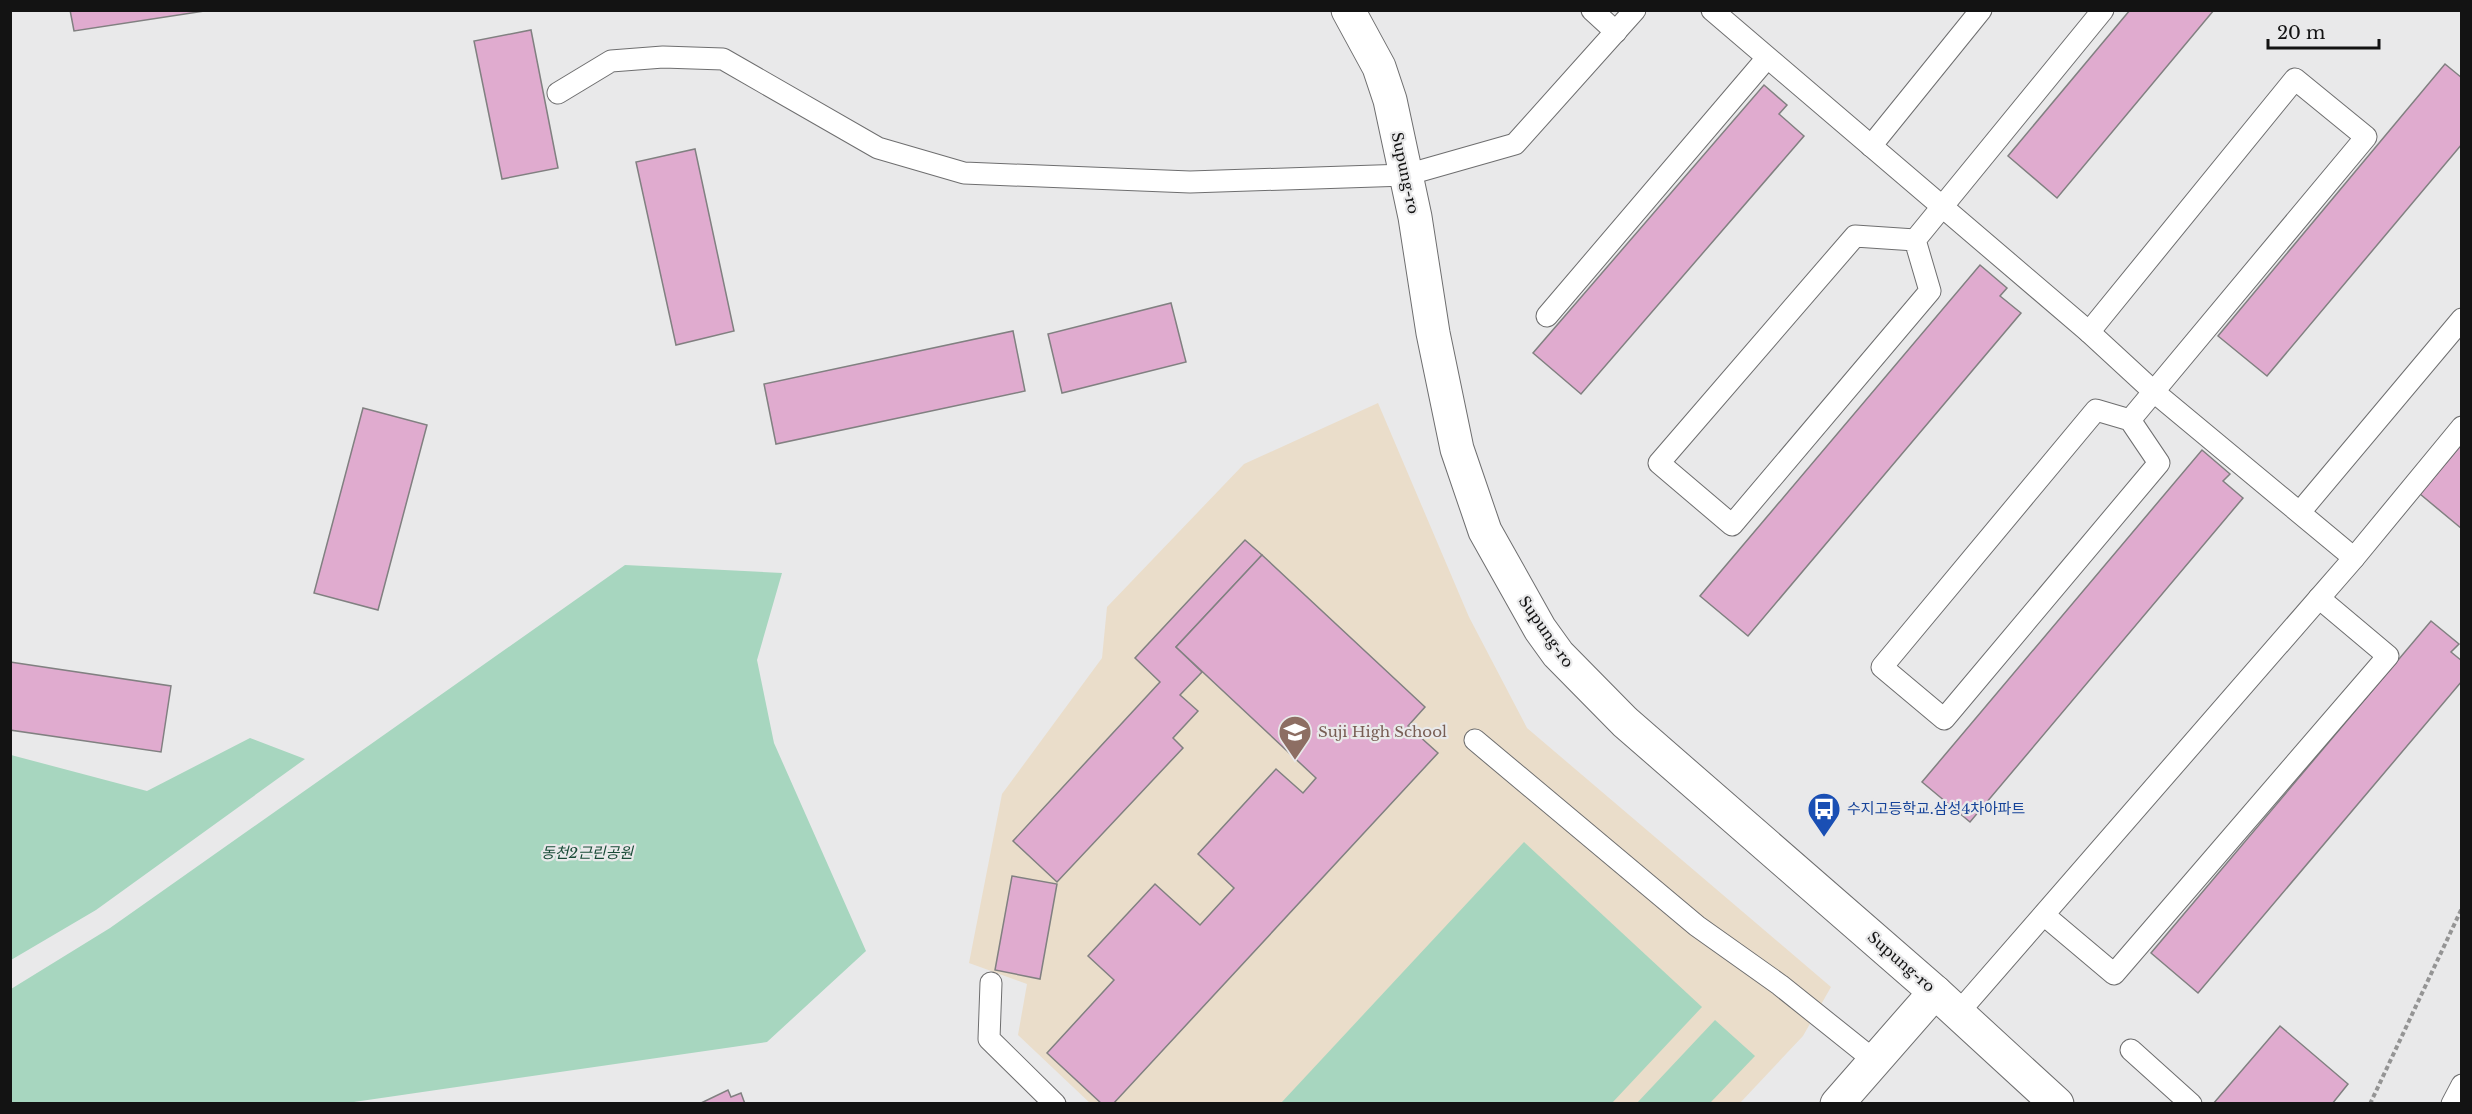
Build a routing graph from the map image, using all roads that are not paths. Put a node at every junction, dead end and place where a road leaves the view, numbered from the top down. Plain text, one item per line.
1 (1348, 10) edge
2 (1592, 10) edge
3 (1635, 10) edge
4 (1982, 10) edge
5 (2103, 10) edge
6 (1717, 12) edge
7 (1616, 32) junction
8 (1767, 58) junction
9 (558, 93) dead end
10 (1871, 146) junction
11 (1406, 175) junction
12 (1942, 207) junction
13 (1915, 240) junction
14 (1547, 316) dead end
15 (2462, 319) edge
16 (2089, 332) junction
17 (2153, 391) junction
18 (2130, 420) junction
19 (2462, 427) edge
20 (2300, 512) junction
21 (2354, 558) junction
22 (2319, 598) junction
23 (1475, 740) dead end
24 (2044, 915) junction
25 (992, 983) dead end
26 (1947, 1003) junction
27 (2131, 1050) dead end
28 (1875, 1061) junction
29 (1055, 1104) edge
30 (1837, 1104) edge
31 (2057, 1104) edge
32 (2191, 1104) edge

1 - 11 street, Supung-ro
2 - 7 lane
3 - 7 lane
4 - 10 lane
5 - 12 lane
6 - 8 lane
7 - 11 lane
8 - 10 lane
8 - 14 lane
9 - 11 lane
10 - 12 lane
11 - 26 street, Supung-ro
12 - 13 lane
12 - 16 lane
13 - 13 lane
15 - 20 lane
16 - 17 lane
16 - 17 lane
17 - 18 lane
17 - 20 lane
18 - 18 lane
19 - 21 lane
20 - 21 lane
21 - 22 lane
22 - 24 lane
22 - 24 lane
23 - 28 lane
24 - 26 lane
25 - 29 lane
26 - 28 street
26 - 31 street, Supung-ro
27 - 32 lane
28 - 30 street

